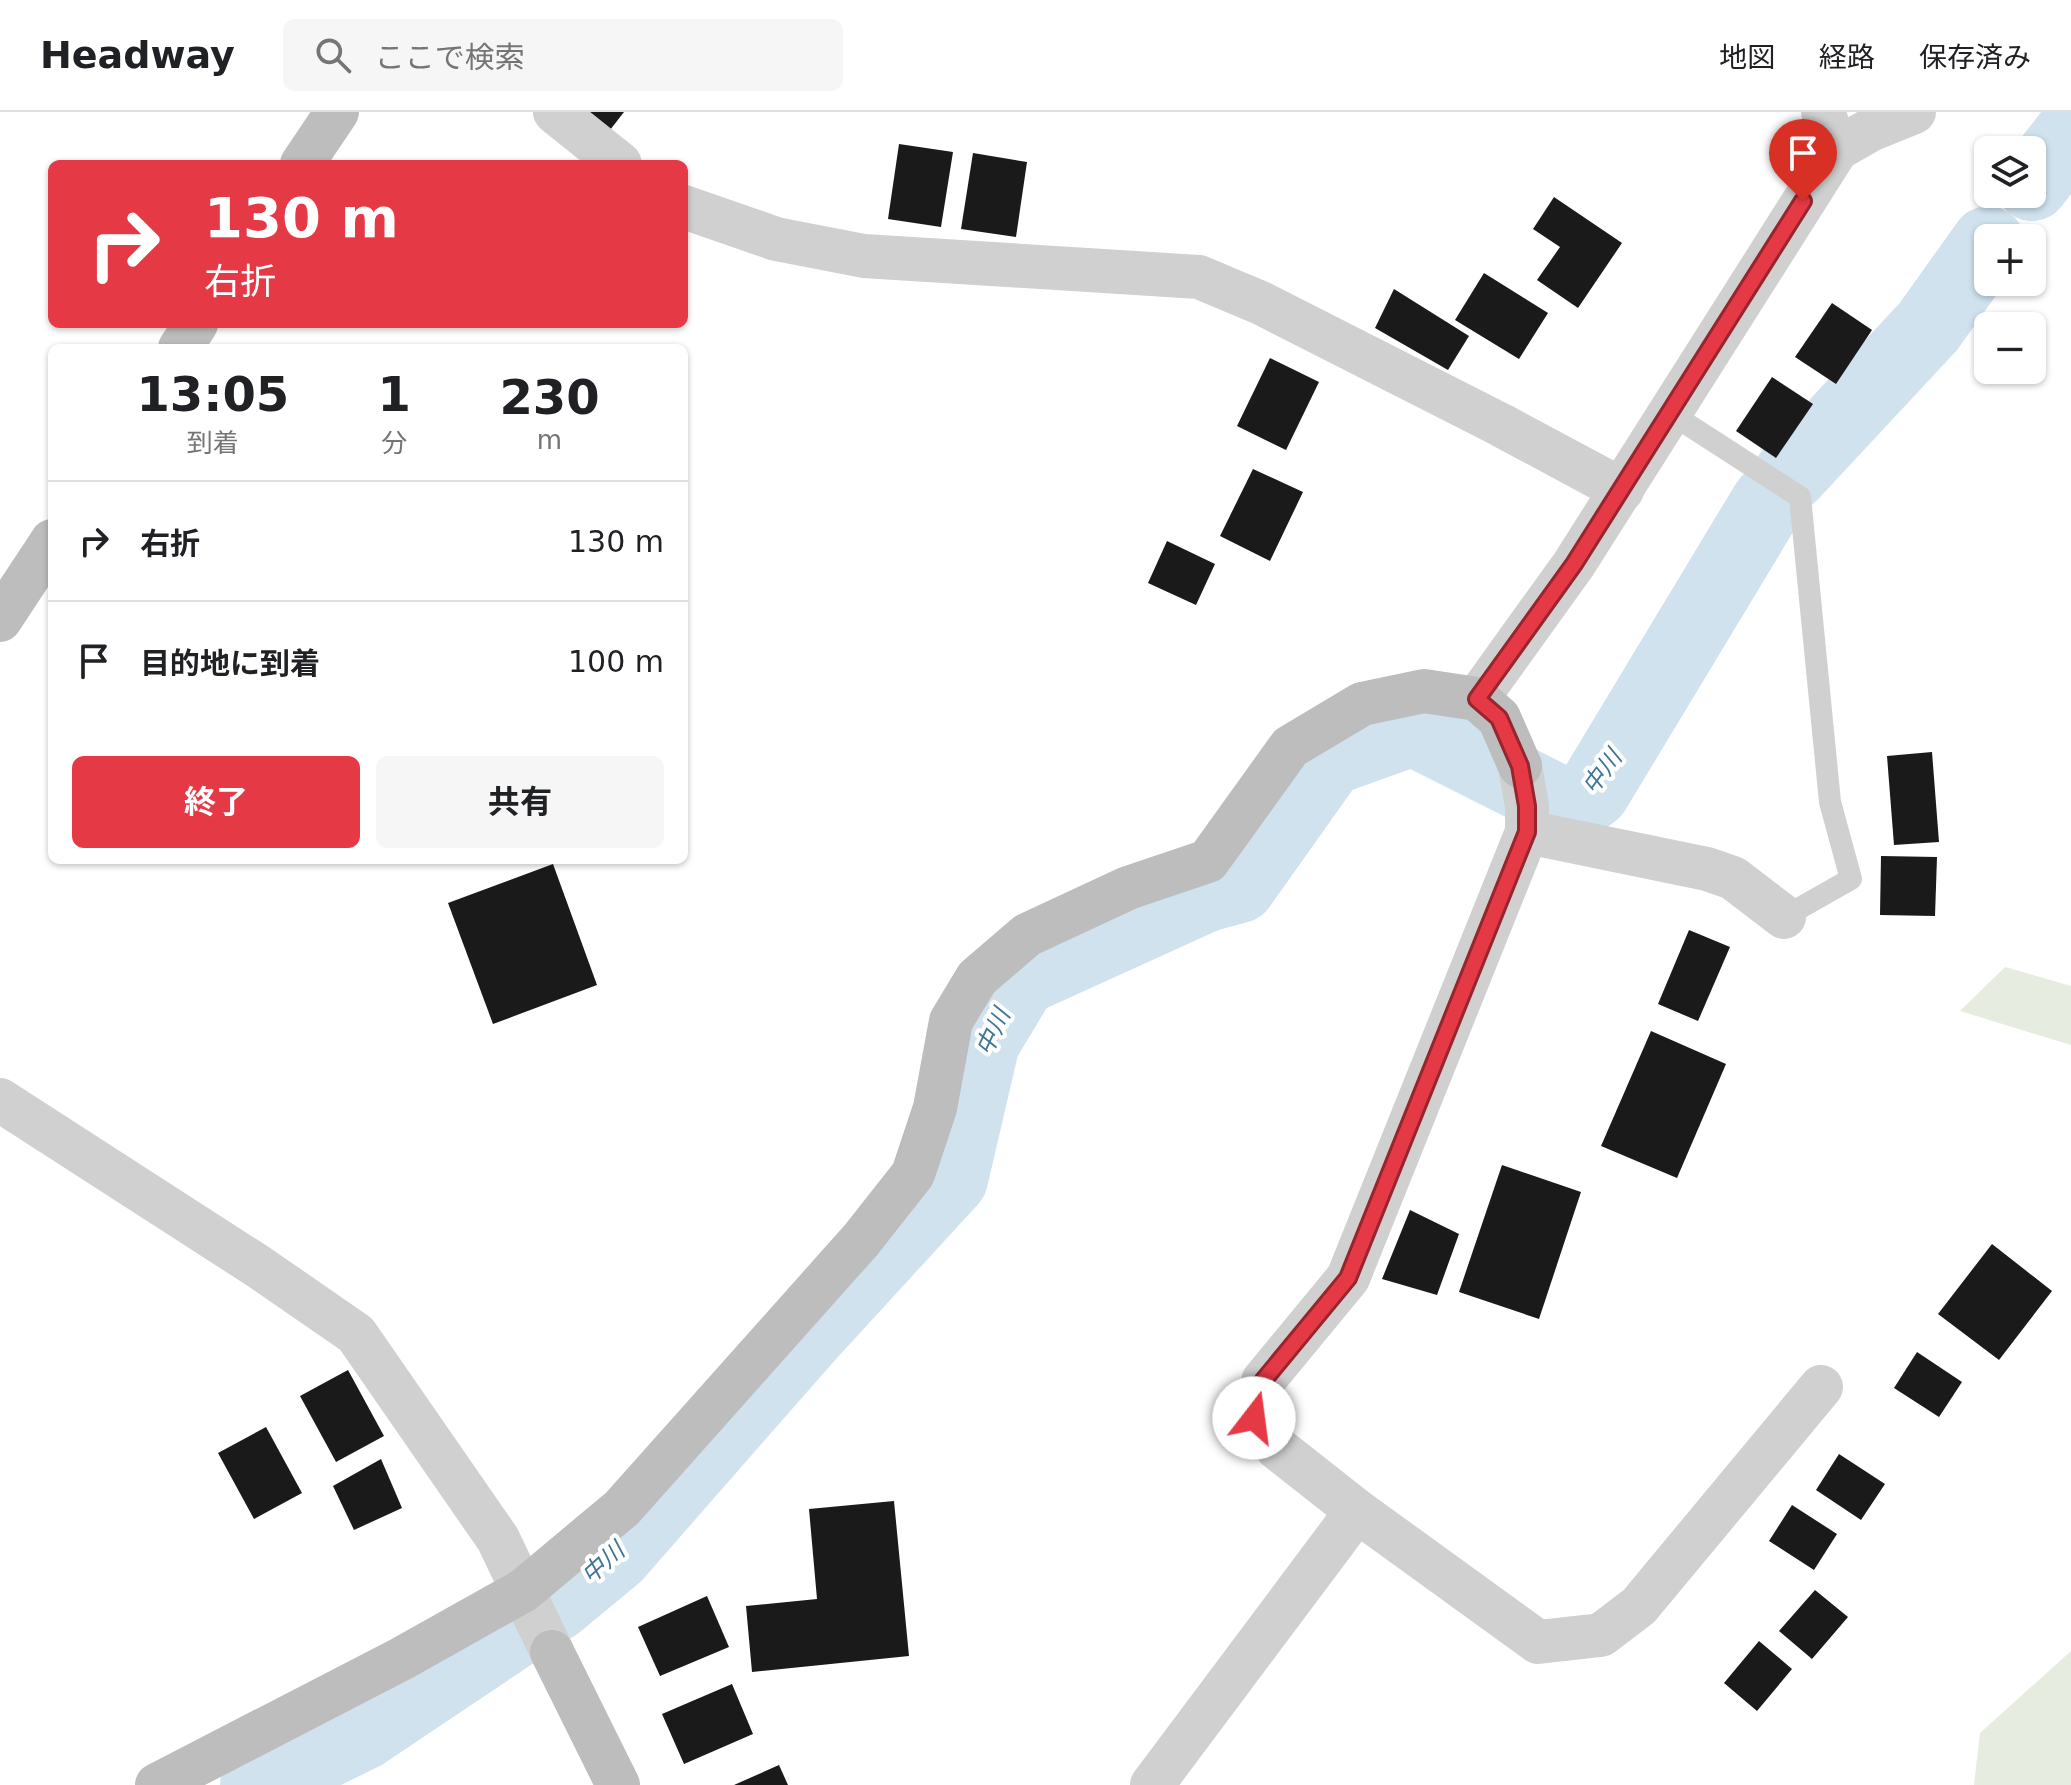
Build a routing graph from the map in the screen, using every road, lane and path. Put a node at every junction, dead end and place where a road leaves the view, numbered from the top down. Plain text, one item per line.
1 (337, 112) edge
2 (555, 112) edge
3 (1914, 112) edge
4 (1830, 130) edge
5 (305, 160) edge
6 (615, 160) edge
7 (688, 208) edge
8 (1670, 413) junction
9 (1622, 490) junction
10 (48, 547) edge
11 (0, 620) edge
12 (1477, 699) junction
13 (1525, 802) junction
14 (1784, 917) joint
15 (0, 1100) edge
16 (1821, 1387) dead end
17 (1357, 1511) junction
18 (526, 1597) junction
19 (157, 1785) edge
20 (618, 1785) edge
21 (1152, 1785) edge

1 - 5 street
2 - 6 street
3 - 4 street
4 - 8 street
7 - 9 street
8 - 9 street
8 - 14 lane
9 - 12 street
10 - 11 street
12 - 13 street
12 - 18 street
13 - 14 street
13 - 17 street
15 - 18 street
16 - 17 street
17 - 21 street
18 - 19 street
18 - 20 street

